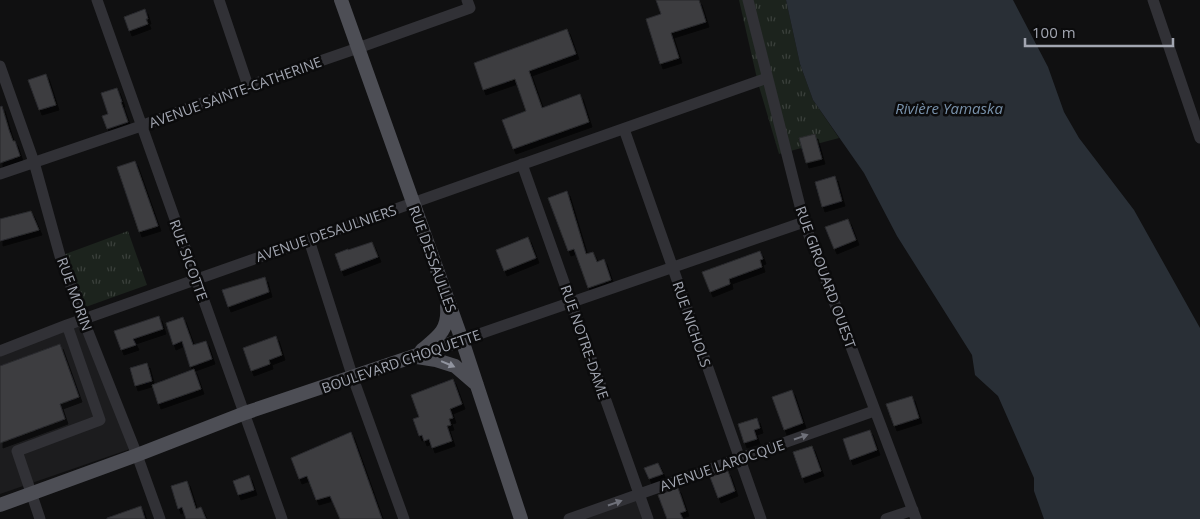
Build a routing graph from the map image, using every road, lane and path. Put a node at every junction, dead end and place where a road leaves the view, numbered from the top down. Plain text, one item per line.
1 (97, 0) edge
2 (219, 0) edge
3 (341, 0) edge
4 (748, 0) edge
5 (1153, 0) edge
6 (468, 4) edge
7 (358, 48) junction
8 (0, 66) edge
9 (767, 78) junction
10 (248, 86) junction
11 (1195, 109) edge
12 (141, 126) junction
13 (624, 129) junction
14 (1200, 138) edge
15 (34, 162) junction
16 (522, 164) junction
17 (0, 174) edge
18 (413, 203) junction
19 (804, 222) junction
20 (309, 240) junction
21 (673, 268) junction
22 (196, 279) junction
23 (446, 297) junction
24 (571, 302) junction
25 (83, 319) junction
26 (67, 325) junction
27 (462, 340) junction
28 (0, 351) edge
29 (414, 357) junction
30 (352, 378) junction
31 (477, 386) junction
32 (874, 411) junction
33 (245, 413) junction
34 (100, 420) junction
35 (122, 420) junction
36 (137, 455) junction
37 (740, 459) junction
38 (32, 494) junction
39 (639, 494) junction
40 (0, 505) edge
41 (915, 514) edge
42 (40, 519) edge
43 (160, 519) edge
44 (282, 519) edge
45 (404, 519) edge
46 (522, 519) edge
47 (569, 519) edge
48 (648, 519) edge
49 (761, 519) edge
50 (886, 519) edge

1 - 12 street, RUE SICOTTE
2 - 10 street
3 - 7 main road, RUE DESSAULLES
4 - 9 street, RUE GIROUARD OUEST
5 - 11 street
6 - 7 street, AVENUE SAINTE-CATHERINE
7 - 10 street, AVENUE SAINTE-CATHERINE
7 - 18 main road, RUE DESSAULLES
8 - 15 street, RUE MORIN
9 - 13 street, AVENUE DESAULNIERS
9 - 19 street, RUE GIROUARD OUEST
10 - 12 street, AVENUE SAINTE-CATHERINE
11 - 14 street
12 - 15 street, AVENUE SAINTE-CATHERINE
12 - 22 street, RUE SICOTTE
13 - 16 street, AVENUE DESAULNIERS
13 - 21 street, RUE NICHOLS
15 - 17 street, AVENUE SAINTE-CATHERINE
15 - 25 street, RUE MORIN
16 - 18 street, AVENUE DESAULNIERS
16 - 24 street, RUE NOTRE-DAME
18 - 20 street, AVENUE DESAULNIERS
18 - 23 main road, RUE DESSAULLES
19 - 21 street, BOULEVARD CHOQUETTE
19 - 32 street, RUE GIROUARD OUEST
20 - 22 street, AVENUE DESAULNIERS
20 - 30 street
21 - 24 street, BOULEVARD CHOQUETTE
21 - 37 street, RUE NICHOLS
22 - 25 street, AVENUE DESAULNIERS
22 - 33 street, RUE SICOTTE
23 - 27 main road, RUE DESSAULLES
23 - 29 main road
24 - 27 street, BOULEVARD CHOQUETTE
24 - 39 street, RUE NOTRE-DAME
25 - 26 street, AVENUE DESAULNIERS
25 - 35 street, RUE MORIN
26 - 28 street, AVENUE DESAULNIERS
26 - 34 street
27 - 29 main road, BOULEVARD CHOQUETTE
27 - 31 main road, RUE DESSAULLES
29 - 30 main road, BOULEVARD CHOQUETTE
29 -> 31 main road
30 - 33 main road, BOULEVARD CHOQUETTE
30 - 45 street
31 - 46 main road, RUE DESSAULLES
37 -> 32 street, AVENUE LAROCQUE
32 - 41 street, RUE GIROUARD OUEST
33 - 36 main road, BOULEVARD CHOQUETTE
33 - 44 street, RUE SICOTTE
34 - 35 street
34 - 38 street
35 - 36 street, RUE MORIN
36 - 38 main road, BOULEVARD CHOQUETTE
36 - 43 street, RUE MORIN
37 - 39 street, AVENUE LAROCQUE
37 - 49 street, RUE NICHOLS
38 - 40 main road, BOULEVARD CHOQUETTE
38 - 42 street
47 -> 39 street, AVENUE LAROCQUE
39 - 48 street, RUE NOTRE-DAME
41 - 50 street

